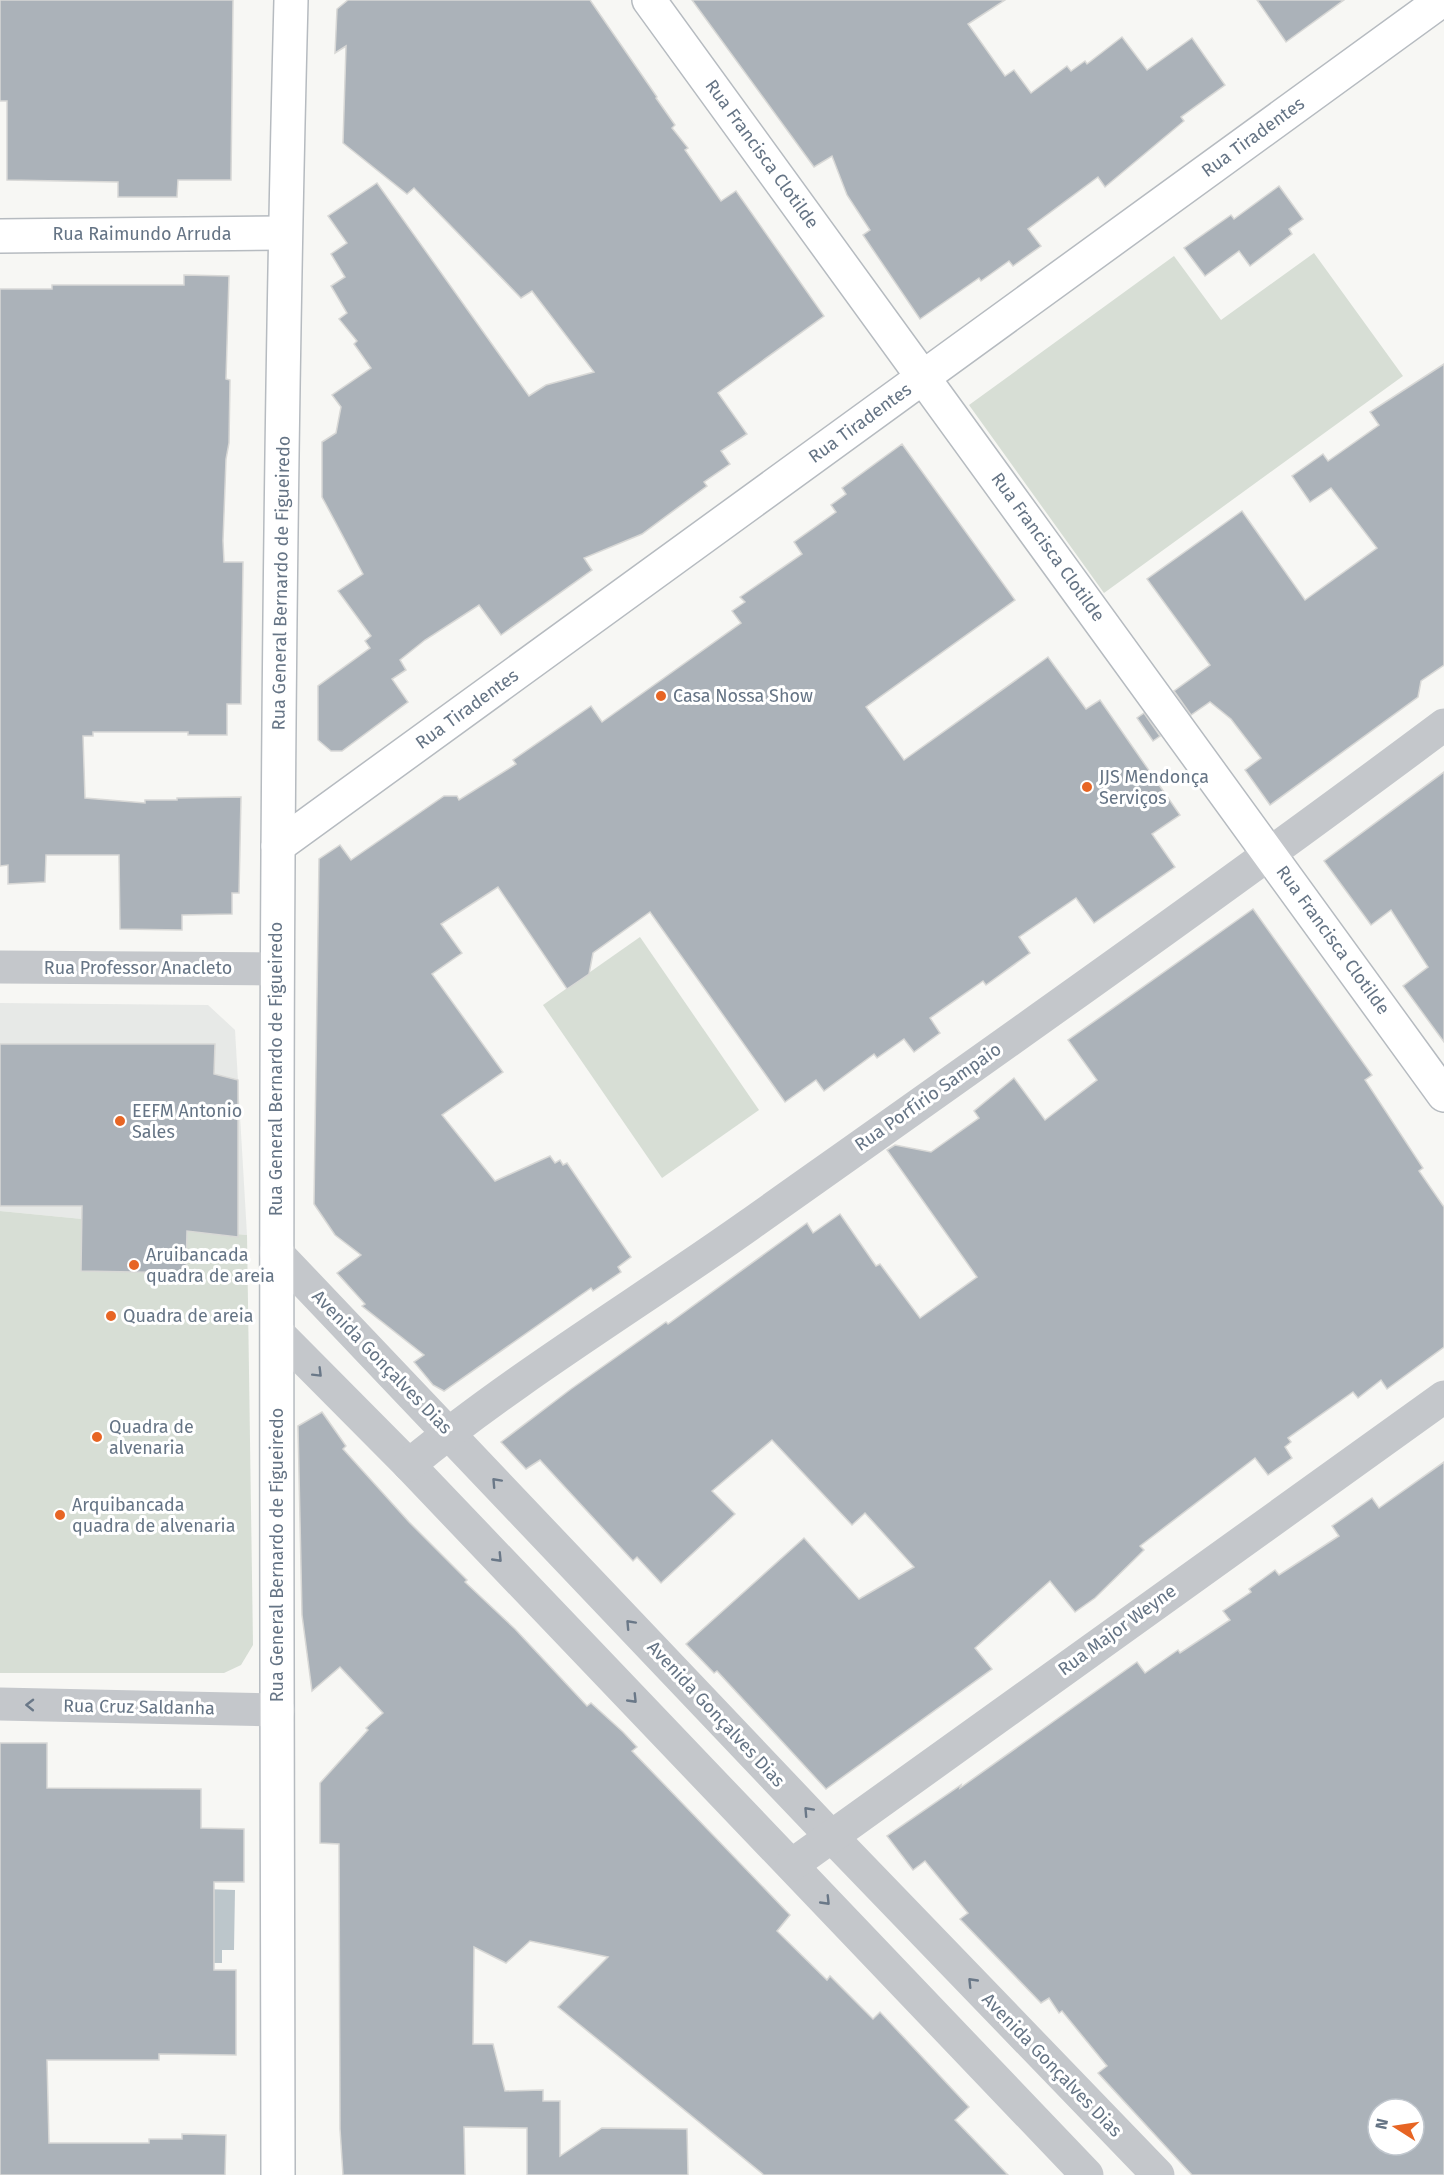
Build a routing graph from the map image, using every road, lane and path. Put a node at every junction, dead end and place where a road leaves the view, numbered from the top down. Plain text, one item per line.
1 (291, 0) edge
2 (649, 0) edge
3 (1442, 0) edge
4 (284, 233) junction
5 (0, 236) edge
6 (924, 376) junction
7 (1444, 725) edge
8 (278, 846) junction
9 (1271, 854) junction
10 (0, 967) edge
11 (276, 969) junction
12 (1444, 1095) edge
13 (276, 1252) junction
14 (277, 1332) junction
15 (1444, 1397) edge
16 (449, 1432) junction
17 (409, 1465) junction
18 (0, 1704) edge
19 (278, 1710) junction
20 (830, 1835) junction
21 (792, 1865) junction
22 (278, 2175) edge
23 (1087, 2175) edge
24 (1158, 2175) edge

1 - 4 street, Rua General Bernardo de Figueiredo
2 - 6 street, Rua Francisca Clotilde
3 - 6 street, Rua Tiradentes
4 - 5 street, Rua Raimundo Arruda
4 - 8 street, Rua General Bernardo de Figueiredo
6 - 8 street, Rua Tiradentes
6 - 9 street, Rua Francisca Clotilde
7 - 9 street, Rua Porfírio Sampaio
8 - 11 street, Rua General Bernardo de Figueiredo
9 - 12 street, Rua Francisca Clotilde
9 - 16 street, Rua Porfírio Sampaio
10 - 11 street, Rua Professor Anacleto
11 - 13 street, Rua General Bernardo de Figueiredo
13 - 14 street, Rua General Bernardo de Figueiredo
13 - 16 street, Avenida Gonçalves Dias
14 -> 17 street
14 - 19 street, Rua General Bernardo de Figueiredo
15 - 20 street, Rua Major Weyne
16 - 17 street, Rua Porfírio Sampaio
20 -> 16 street, Avenida Gonçalves Dias
17 -> 21 street
19 -> 18 street, Rua Cruz Saldanha
19 - 22 street, Rua General Bernardo de Figueiredo
20 - 21 street, Rua Major Weyne
24 -> 20 street, Avenida Gonçalves Dias
21 -> 23 street

